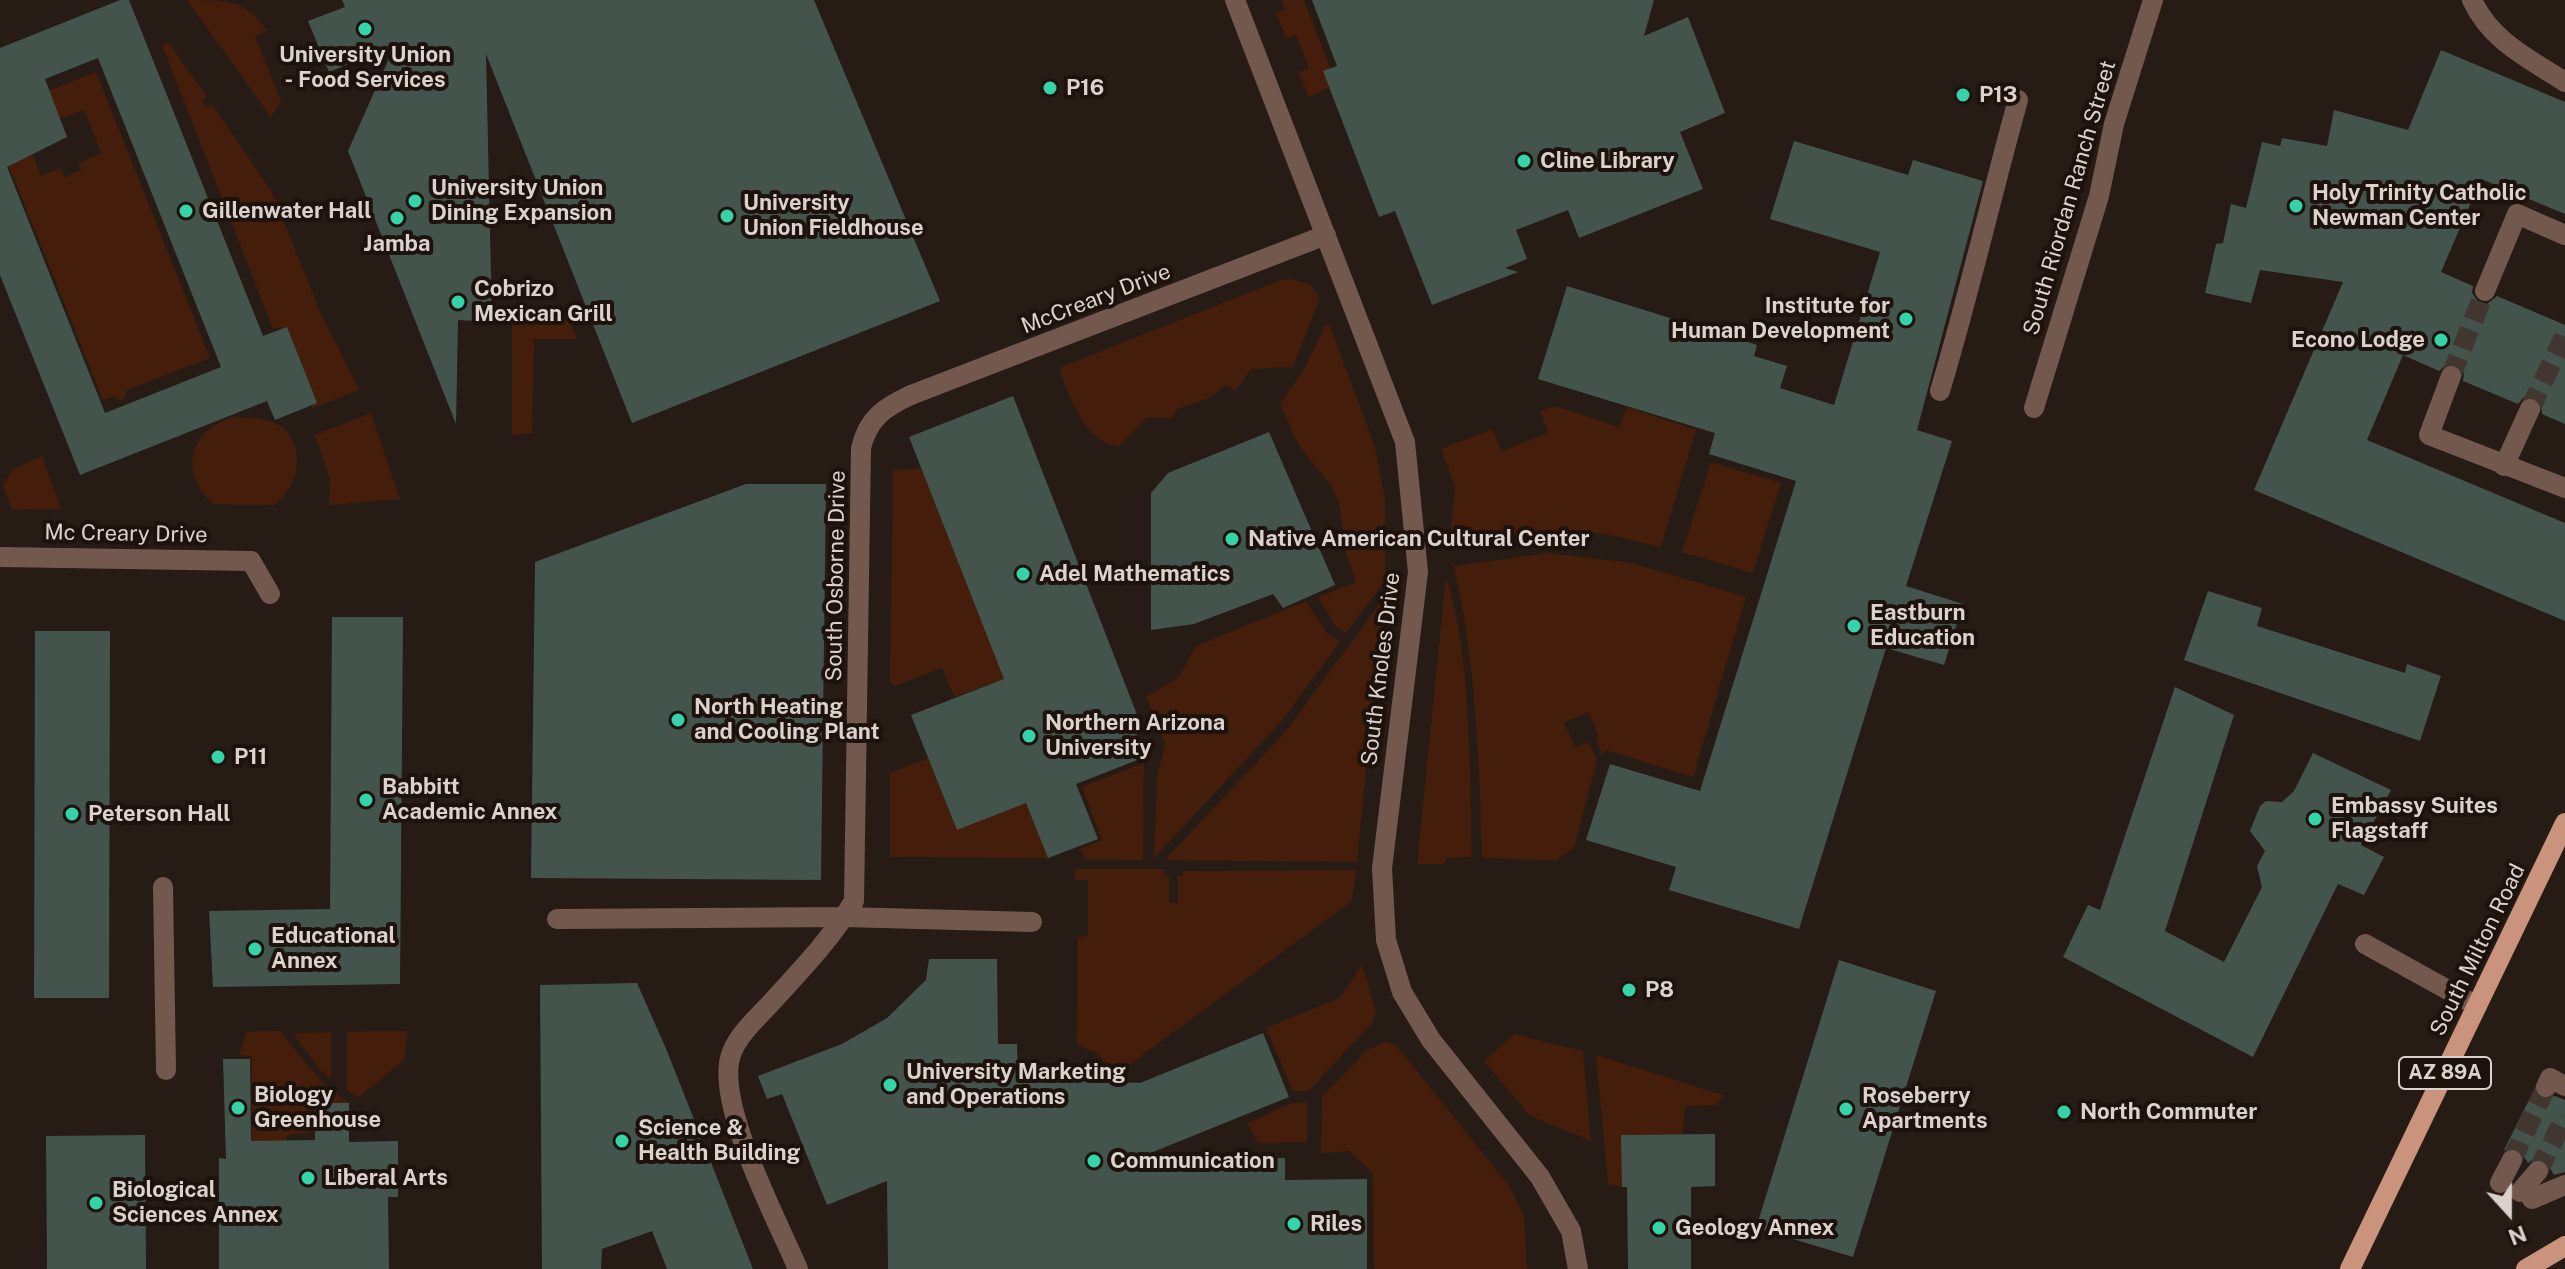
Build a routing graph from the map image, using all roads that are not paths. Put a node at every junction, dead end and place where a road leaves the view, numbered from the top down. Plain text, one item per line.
1 (1235, 0) edge
2 (2153, 0) edge
3 (2472, 0) edge
4 (2565, 82) edge
5 (2018, 100) dead end
6 (1326, 235) junction
7 (2565, 235) edge
8 (2485, 291) tunnel mouth
9 (2451, 376) tunnel mouth
10 (1940, 391) dead end
11 (883, 408) joint
12 (2034, 408) dead end
13 (2530, 409) tunnel mouth
14 (2504, 466) junction
15 (2565, 488) edge
16 (0, 557) edge
17 (270, 594) dead end
18 (2565, 823) edge
19 (163, 887) dead end
20 (844, 917) junction
21 (557, 919) dead end
22 (1032, 922) dead end
23 (2365, 944) dead end
24 (2477, 1006) junction
25 (166, 1070) dead end
26 (2512, 1160) tunnel mouth
27 (2538, 1171) tunnel mouth
28 (2500, 1183) dead end
29 (2565, 1185) edge
30 (2565, 1246) edge
31 (798, 1269) edge
32 (1578, 1269) edge
33 (2350, 1269) edge
34 (2526, 1269) edge

1 - 6 street, South Knoles Drive
2 - 12 street, South Riordan Ranch Street
3 - 4 street
5 - 10 street
6 - 11 street, McCreary Drive
6 - 32 street, South Knoles Drive
7 - 8 street
9 - 14 street
11 - 20 street, South Osborne Drive
13 - 14 street
14 - 15 street
16 - 17 street, Mc Creary Drive
18 - 24 main road, South Milton Road / AZ 89A
19 - 25 street
20 - 21 street
20 - 22 street
20 - 31 street, South Osborne Drive
23 - 24 street
24 - 33 main road, South Milton Road / AZ 89A
26 - 28 street
27 - 29 street
30 - 34 main road

